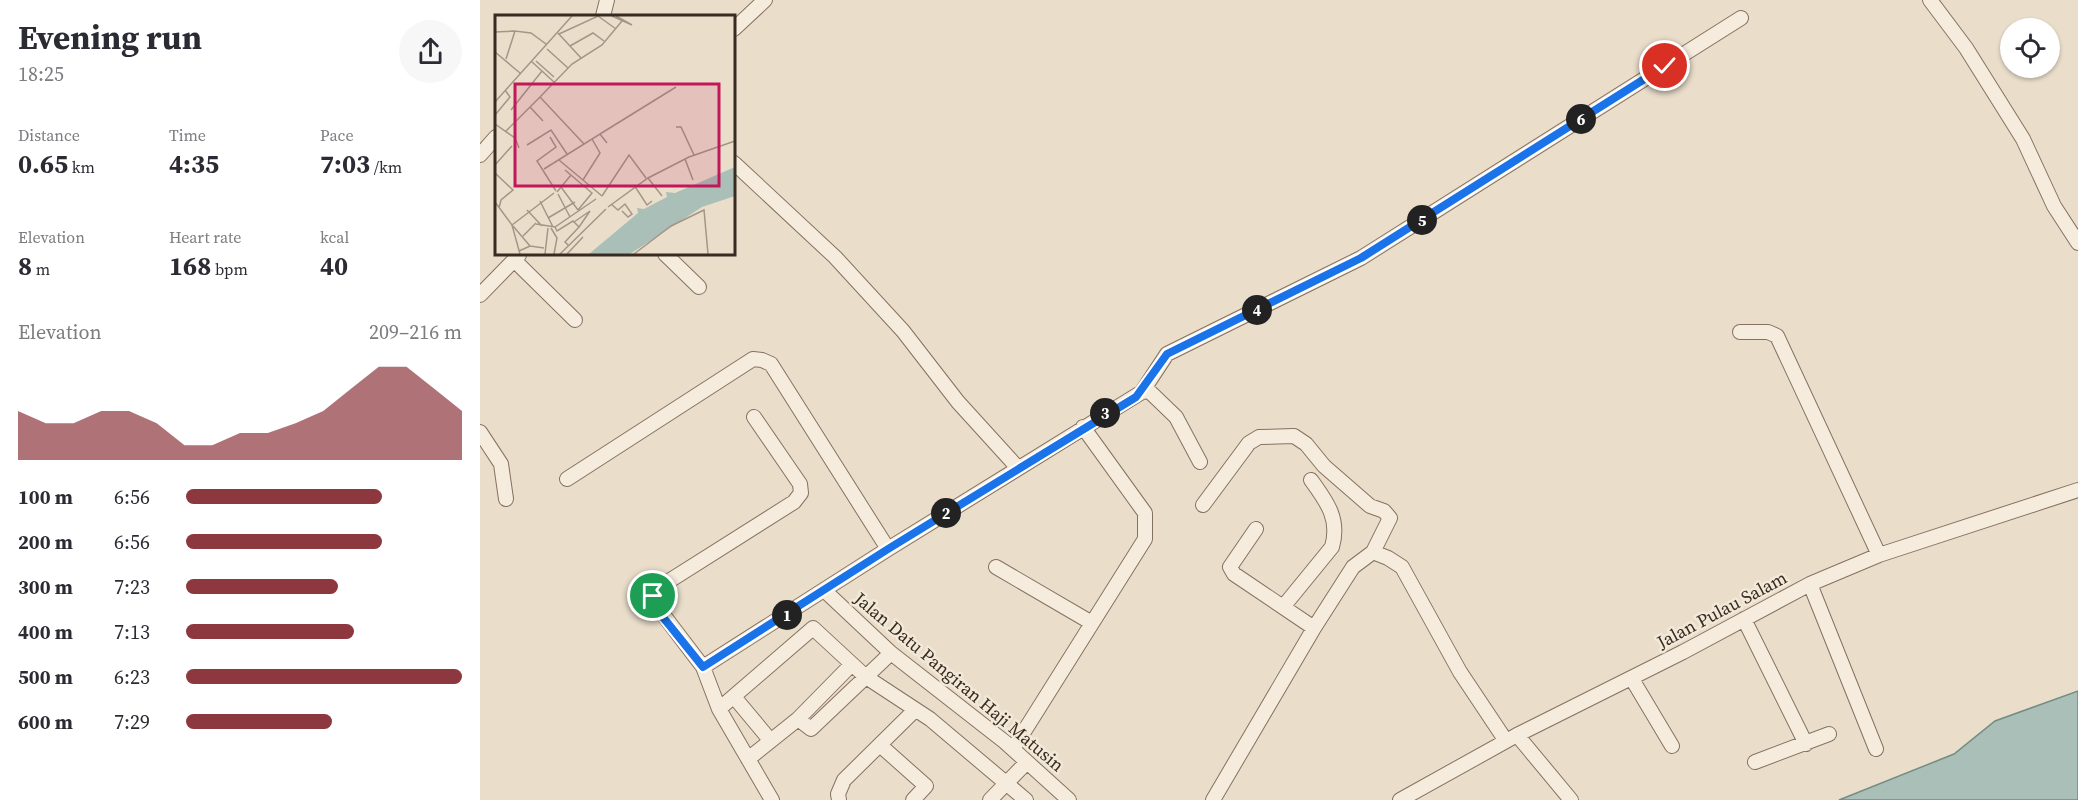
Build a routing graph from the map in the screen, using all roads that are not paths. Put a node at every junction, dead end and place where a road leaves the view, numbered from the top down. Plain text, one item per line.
1 (607, 0) edge
2 (765, 0) edge
3 (1930, 0) edge
4 (603, 15) edge
5 (1741, 18) dead end
6 (735, 28) edge
7 (495, 138) edge
8 (480, 155) edge
9 (735, 164) edge
10 (2078, 243) edge
11 (666, 255) edge
12 (518, 257) edge
13 (699, 287) dead end
14 (480, 295) edge
15 (575, 320) dead end
16 (1740, 332) dead end
17 (1142, 392) junction
18 (754, 417) dead end
19 (1083, 427) junction
20 (480, 432) edge
21 (1200, 462) dead end
22 (1018, 468) junction
23 (567, 479) dead end
24 (1311, 480) dead end
25 (2078, 490) edge
26 (506, 499) dead end
27 (1203, 505) dead end
28 (1256, 529) dead end
29 (888, 549) junction
30 (1373, 552) junction
31 (1879, 555) junction
32 (996, 567) dead end
33 (1810, 584) junction
34 (825, 591) junction
35 (1283, 607) junction
36 (1744, 620) junction
37 (1092, 623) junction
38 (1314, 628) junction
39 (891, 653) junction
40 (852, 664) junction
41 (703, 667) junction
42 (866, 676) junction
43 (1632, 679) junction
44 (735, 698) junction
45 (719, 709) junction
46 (915, 710) junction
47 (798, 719) junction
48 (1829, 734) dead end
49 (1511, 738) junction
50 (770, 740) junction
51 (1806, 744) junction
52 (881, 746) junction
53 (1672, 746) dead end
54 (1013, 749) junction
55 (1876, 749) dead end
56 (748, 759) junction
57 (1027, 762) junction
58 (1755, 762) dead end
59 (1005, 783) junction
60 (1407, 798) edge
61 (772, 800) edge
62 (839, 800) edge
63 (913, 800) edge
64 (990, 800) edge
65 (1026, 800) edge
66 (1069, 800) edge
67 (1213, 800) edge
68 (1571, 800) edge

1 - 4 street
2 - 6 street
3 - 10 street
5 - 17 street
7 - 8 street
9 - 22 street
11 - 13 street
12 - 14 street
12 - 15 street
16 - 31 street
17 - 19 street
17 - 21 street
18 - 41 street
19 - 22 street
19 - 37 street
20 - 26 street
22 - 29 street
23 - 29 street
24 - 35 street
25 - 31 street, Jalan Pulau Salam
27 - 30 street
28 - 35 street
29 - 34 street
30 - 38 street
30 - 49 street
31 - 33 street, Jalan Pulau Salam
32 - 37 street
33 - 36 street, Jalan Pulau Salam
33 - 55 street
34 - 39 street, Jalan Datu Pangiran Haji Matusin
34 - 41 street
35 - 38 street
36 - 43 street, Jalan Pulau Salam
36 - 51 street
37 - 54 street
38 - 67 street
39 - 42 street
39 - 54 street, Jalan Datu Pangiran Haji Matusin
40 - 42 street
40 - 44 street
40 - 47 street
41 - 45 street
42 - 46 street
42 - 47 street
43 - 49 street, Jalan Pulau Salam
43 - 53 street
44 - 45 street
44 - 50 street
45 - 56 street
46 - 52 street
46 - 59 street
47 - 50 street
48 - 51 street
49 - 60 street, Jalan Pulau Salam
49 - 68 street
50 - 56 street
51 - 58 street
52 - 62 street
52 - 63 street
54 - 57 street, Jalan Datu Pangiran Haji Matusin
56 - 61 street
57 - 59 street
57 - 66 street, Jalan Datu Pangiran Haji Matusin
59 - 64 street
59 - 65 street

